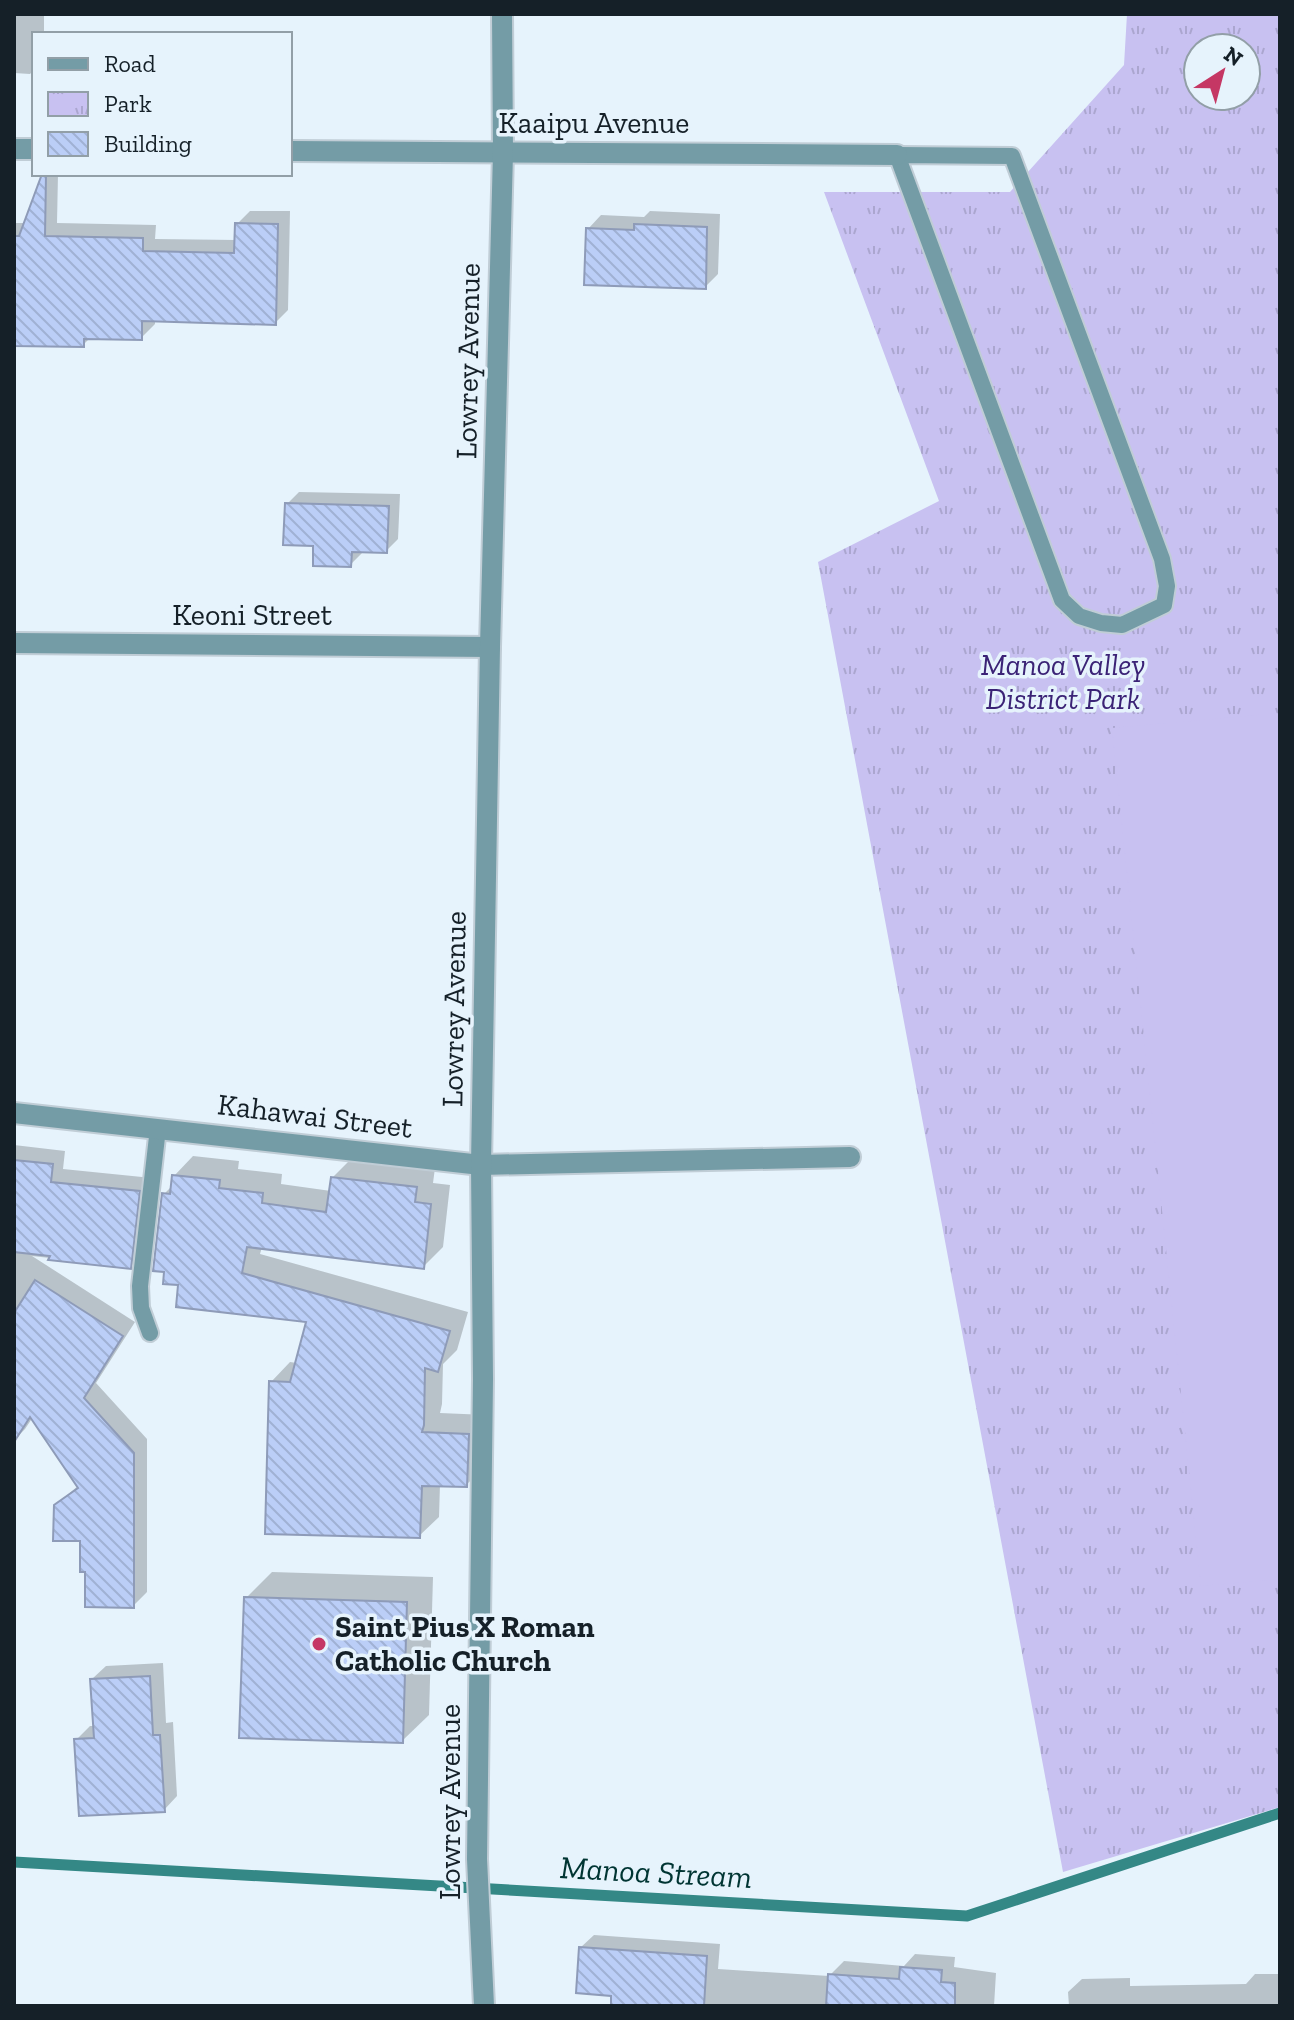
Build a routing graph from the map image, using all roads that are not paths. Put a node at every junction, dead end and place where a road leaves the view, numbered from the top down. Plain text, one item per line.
1 (502, 14) edge
2 (292, 151) edge
3 (503, 153) junction
4 (897, 155) junction
5 (14, 643) edge
6 (490, 647) junction
7 (14, 1113) edge
8 (158, 1128) junction
9 (850, 1157) dead end
10 (481, 1165) junction
11 (150, 1333) dead end
12 (484, 2006) edge

1 - 3 street, Lowrey Avenue
2 - 3 street, Kaaipu Avenue
3 - 4 street, Kaaipu Avenue
3 - 6 street, Lowrey Avenue
4 - 4 lane
5 - 6 street, Keoni Street
6 - 10 street, Lowrey Avenue
7 - 8 street, Kahawai Street
8 - 10 street, Kahawai Street
8 - 11 lane
9 - 10 street, Kahawai Street
10 - 12 street, Lowrey Avenue

